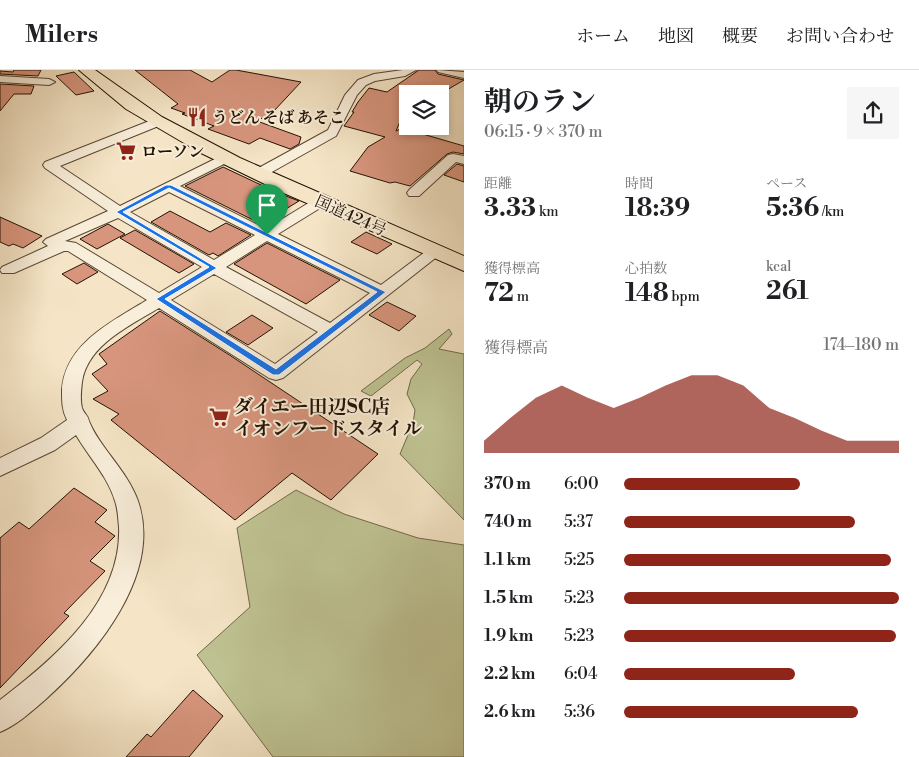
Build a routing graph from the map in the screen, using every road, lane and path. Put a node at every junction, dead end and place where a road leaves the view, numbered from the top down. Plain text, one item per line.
1 (86, 70) edge
2 (411, 70) edge
3 (442, 70) edge
4 (464, 75) edge
5 (0, 79) edge
6 (49, 82) dead end
7 (158, 122) junction
8 (225, 158) junction
9 (464, 160) edge
10 (258, 174) junction
11 (168, 186) junction
12 (414, 194) dead end
13 (320, 202) junction
14 (119, 212) junction
15 (267, 235) junction
16 (435, 252) junction
17 (464, 264) edge
18 (4, 268) edge
19 (214, 268) junction
20 (382, 292) junction
21 (160, 299) junction
22 (331, 331) junction
23 (80, 422) junction
24 (0, 468) edge
25 (0, 718) edge

1 - 7 highway, 国道424号
2 - 10 street
3 - 4 street
5 - 6 street
7 - 8 highway, 国道424号
7 - 14 street
8 - 10 highway, 国道424号
8 - 11 street
9 - 12 street
10 - 13 highway, 国道424号
11 - 14 street
11 - 15 street
13 - 15 street
13 - 16 highway, 国道424号
14 - 18 street
14 - 19 street
15 - 19 street
15 - 20 street
16 - 17 highway, 国道424号
16 - 20 street
18 - 21 street
19 - 21 street
19 - 22 street
20 - 22 street
21 - 22 street
21 - 23 street
23 - 24 street
23 - 25 street

